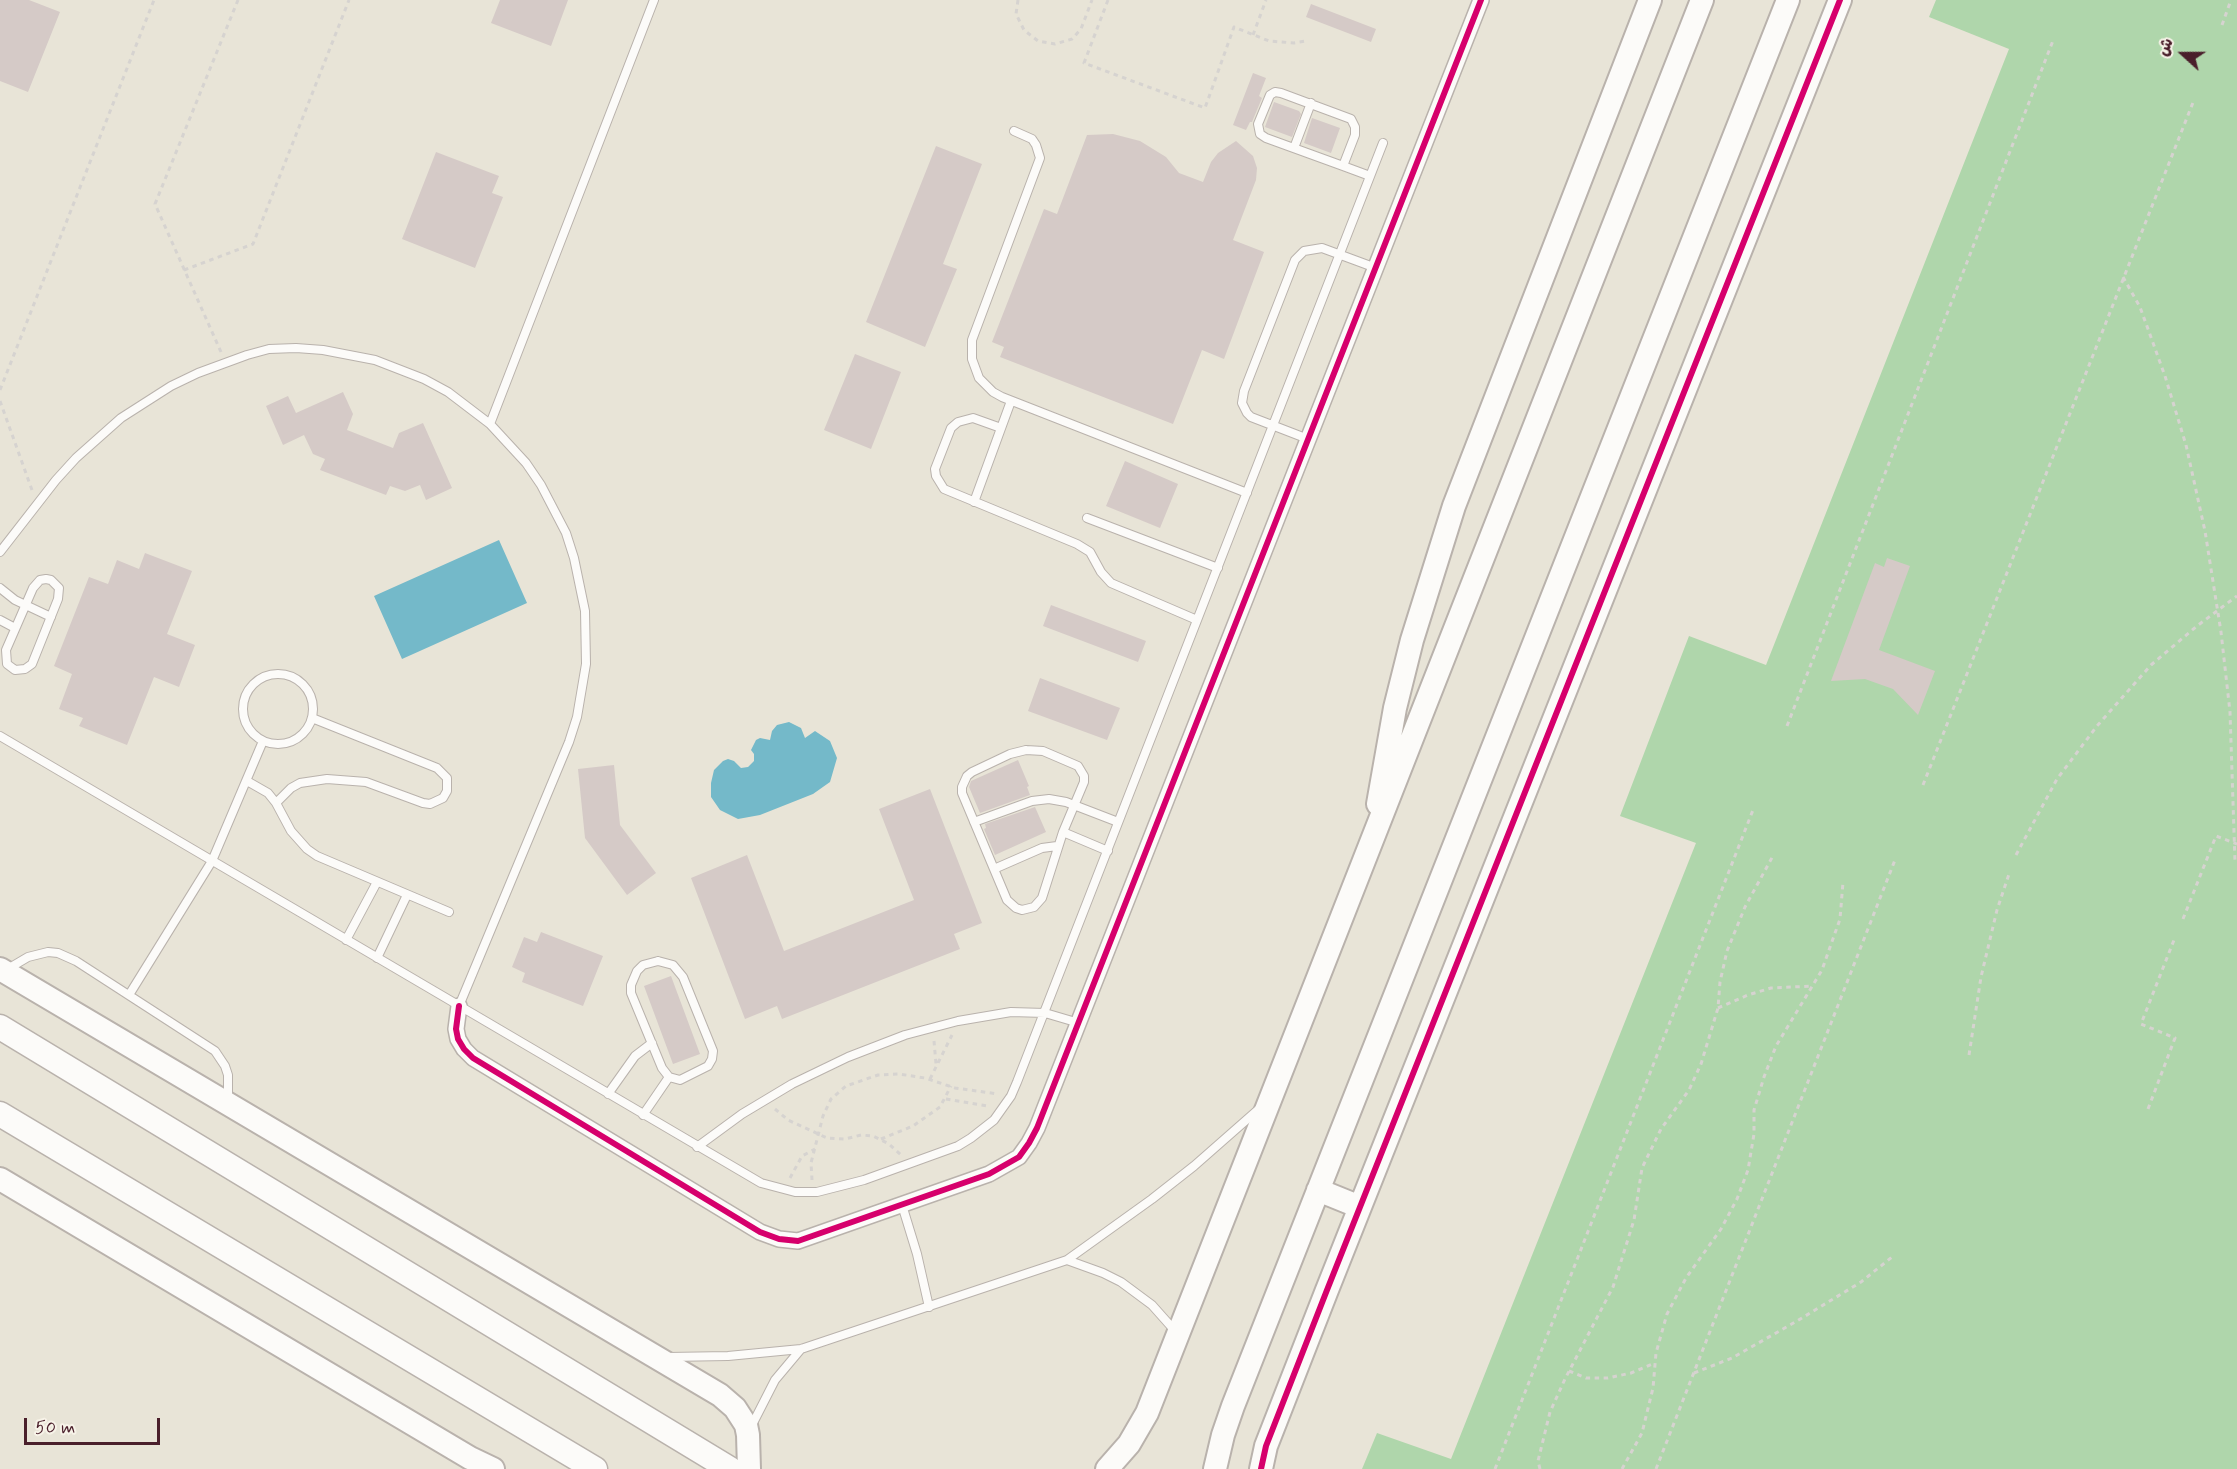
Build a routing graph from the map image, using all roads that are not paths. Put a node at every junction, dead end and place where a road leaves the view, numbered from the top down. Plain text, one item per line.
1 (654, 0) edge
2 (1481, 0) edge
3 (1650, 0) edge
4 (1702, 0) edge
5 (1788, 0) edge
6 (1840, 0) edge
7 (1311, 103) junction
8 (1014, 131) dead end
9 (1383, 143) dead end
10 (1294, 148) junction
11 (1343, 166) junction
12 (1370, 176) junction
13 (1340, 254) junction
14 (1376, 268) junction
15 (1011, 401) junction
16 (490, 424) junction
17 (1273, 426) junction
18 (1001, 428) junction
19 (1308, 439) junction
20 (1247, 493) junction
21 (974, 502) junction
22 (1087, 518) dead end
23 (0, 552) edge
24 (1218, 568) junction
25 (0, 588) edge
26 (25, 605) junction
27 (51, 616) junction
28 (0, 620) edge
29 (1197, 620) junction
30 (15, 628) junction
31 (312, 718) junction
32 (0, 736) edge
33 (263, 741) junction
34 (247, 781) junction
35 (276, 802) junction
36 (1074, 805) junction
37 (974, 822) junction
38 (1118, 822) junction
39 (1063, 832) junction
40 (1057, 846) junction
41 (1371, 847) junction
42 (1108, 851) junction
43 (212, 861) junction
44 (994, 869) junction
45 (376, 882) junction
46 (407, 895) junction
47 (449, 912) dead end
48 (346, 940) junction
49 (377, 958) junction
50 (2, 970) edge
51 (129, 995) junction
52 (459, 1006) junction
53 (1045, 1012) junction
54 (1079, 1023) junction
55 (0, 1027) edge
56 (652, 1043) junction
57 (669, 1077) junction
58 (608, 1094) junction
59 (1272, 1096) junction
60 (228, 1104) junction
61 (0, 1114) edge
62 (643, 1115) junction
63 (698, 1147) junction
64 (0, 1179) edge
65 (1318, 1190) junction
66 (902, 1205) junction
67 (1360, 1207) junction
68 (1067, 1260) junction
69 (929, 1307) junction
70 (1178, 1334) junction
71 (801, 1349) junction
72 (656, 1357) junction
73 (748, 1436) junction
74 (493, 1469) edge
75 (595, 1469) edge
76 (730, 1469) edge
77 (748, 1469) edge
78 (1107, 1469) edge
79 (1215, 1469) edge
80 (1261, 1469) edge

1 - 16 lane
2 - 14 street
3 - 41 street
4 - 41 street
5 - 65 street
6 - 67 street
7 - 10 lane
7 - 10 lane
7 - 11 lane
8 - 15 lane
9 - 12 lane
10 - 11 lane
11 - 12 lane
12 - 13 lane
13 - 14 lane
13 - 17 lane
13 - 17 lane
14 - 19 street
15 - 18 lane
15 - 20 lane
16 - 23 lane
16 - 52 lane
17 - 19 lane
17 - 20 lane
18 - 21 lane
18 - 21 lane
19 - 54 street
20 - 24 lane
21 - 29 lane
22 - 24 lane
24 - 29 lane
25 - 26 lane
26 - 27 lane
26 - 27 lane
26 - 30 lane
27 - 30 lane
28 - 30 lane
29 - 38 lane
31 - 33 lane
31 - 33 lane
31 - 35 lane
32 - 43 lane
33 - 34 lane
34 - 35 lane
34 - 43 lane
35 - 45 lane
36 - 37 lane
36 - 37 lane
36 - 38 lane
36 - 39 lane
37 - 44 lane
38 - 42 lane
39 - 40 lane
39 - 42 lane
40 - 44 lane
40 - 44 lane
41 - 59 street
42 - 53 lane
43 - 48 lane
43 - 51 lane
45 - 46 lane
45 - 48 lane
46 - 47 lane
46 - 49 lane
48 - 49 lane
49 - 52 lane
50 - 51 lane
50 - 60 street
51 - 60 lane
52 - 58 lane
52 - 66 street
53 - 54 lane
53 - 63 lane
53 - 63 lane
54 - 66 street
55 - 76 main road
56 - 57 lane
56 - 57 lane
56 - 58 lane
57 - 62 lane
58 - 62 lane
59 - 68 lane
59 - 70 street
60 - 72 street
61 - 75 main road
62 - 63 lane
64 - 74 street
65 - 67 street
65 - 79 street
66 - 69 lane
67 - 80 street
68 - 69 lane
68 - 70 lane
69 - 71 lane
70 - 78 street
71 - 72 lane
71 - 73 lane
72 - 73 street
73 - 77 street

